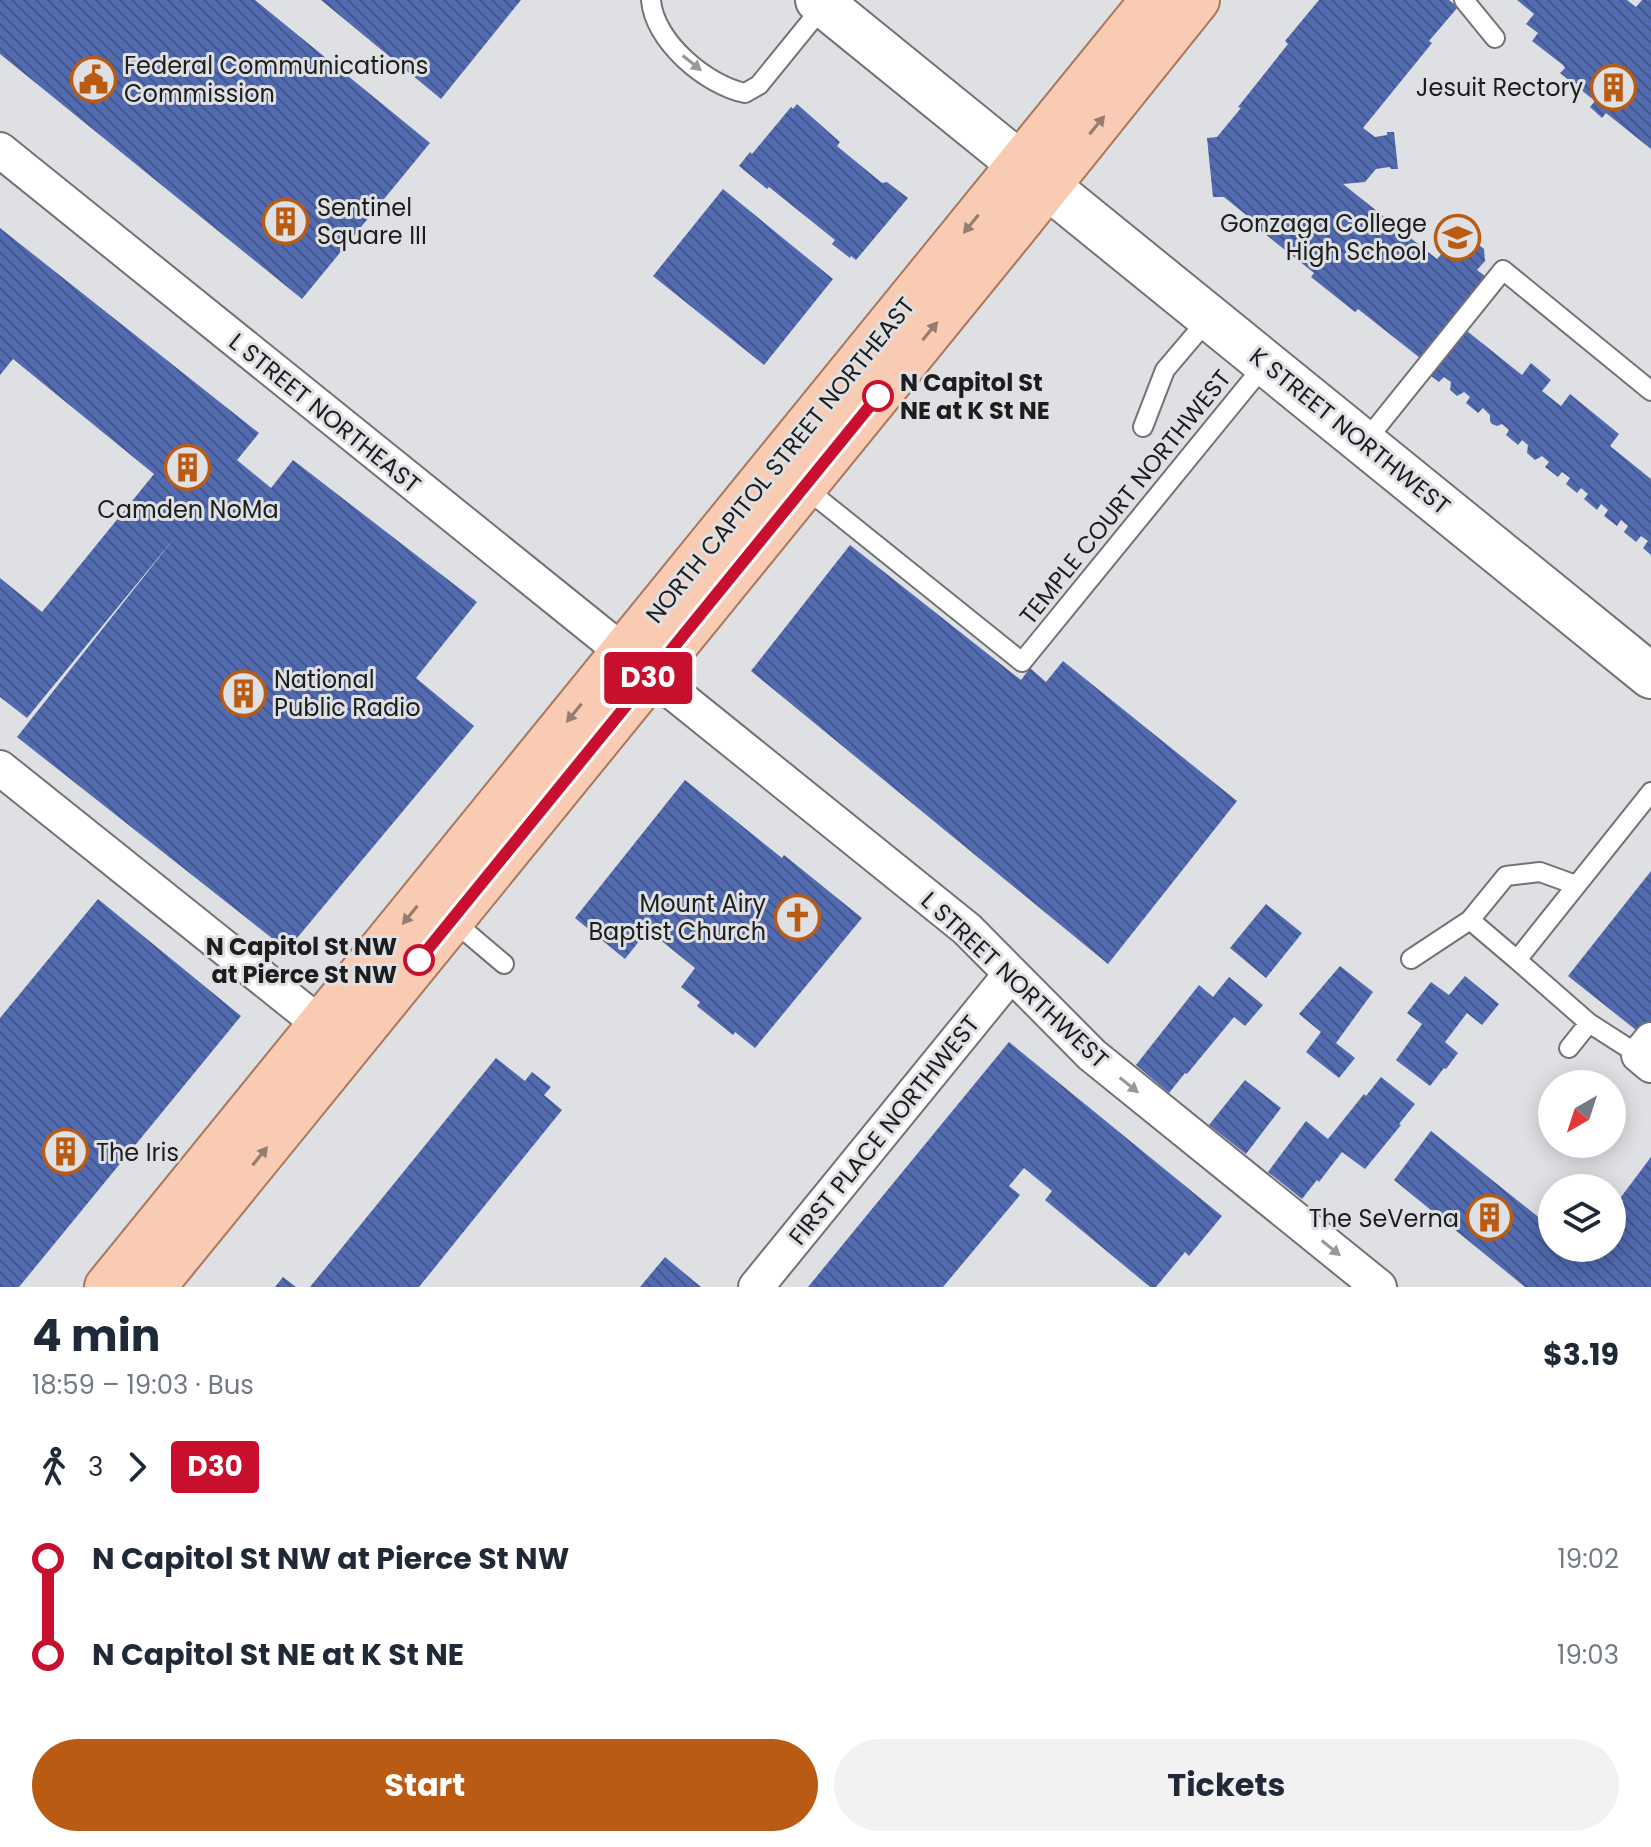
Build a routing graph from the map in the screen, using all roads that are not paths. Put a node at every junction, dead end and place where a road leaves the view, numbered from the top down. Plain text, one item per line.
1 (651, 0) edge
2 (1153, 0) edge
3 (1197, 0) edge
4 (1464, 0) edge
5 (821, 2) edge
6 (1495, 38) dead end
7 (0, 150) edge
8 (1034, 175) junction
9 (1210, 317) junction
10 (1266, 363) junction
11 (1651, 391) edge
12 (1143, 427) dead end
13 (1364, 443) junction
14 (804, 487) junction
15 (638, 663) junction
16 (1651, 676) edge
17 (0, 768) edge
18 (1651, 792) edge
19 (1576, 885) junction
20 (452, 920) junction
21 (1470, 920) junction
22 (1411, 959) dead end
23 (1517, 960) junction
24 (504, 964) dead end
25 (1011, 974) junction
26 (1589, 1023) junction
27 (335, 1036) junction
28 (1569, 1048) dead end
29 (1647, 1053) edge
30 (144, 1278) edge
31 (77, 1287) edge
32 (756, 1287) edge
33 (1379, 1287) edge

1 -> 5 lane
2 - 8 main road, NORTH CAPITOL STREET NORTHEAST
8 -> 3 main road
4 - 6 lane
5 - 8 main road, K STREET NORTHWEST
7 - 15 street, L STREET NORTHEAST
8 - 9 main road, K STREET NORTHWEST
14 -> 8 main road
8 -> 15 main road, NORTH CAPITOL STREET NORTHEAST
9 - 10 main road, K STREET NORTHWEST
9 - 12 lane
10 - 13 main road, K STREET NORTHWEST
10 - 14 lane, TEMPLE COURT NORTHWEST
11 - 13 lane
13 - 16 main road, K STREET NORTHWEST
14 - 15 main road
15 - 20 main road
15 - 25 street, L STREET NORTHWEST
15 -> 27 main road, NORTH CAPITOL STREET NORTHEAST
17 - 27 street
18 - 19 lane
19 - 21 lane
19 - 23 lane
20 - 24 lane
20 - 27 main road
21 - 22 lane
21 - 23 lane
23 - 26 lane
25 - 32 street, FIRST PLACE NORTHWEST
25 -> 33 street, L STREET NORTHWEST
26 - 28 lane
26 - 29 lane
27 - 30 main road
30 - 31 main road

